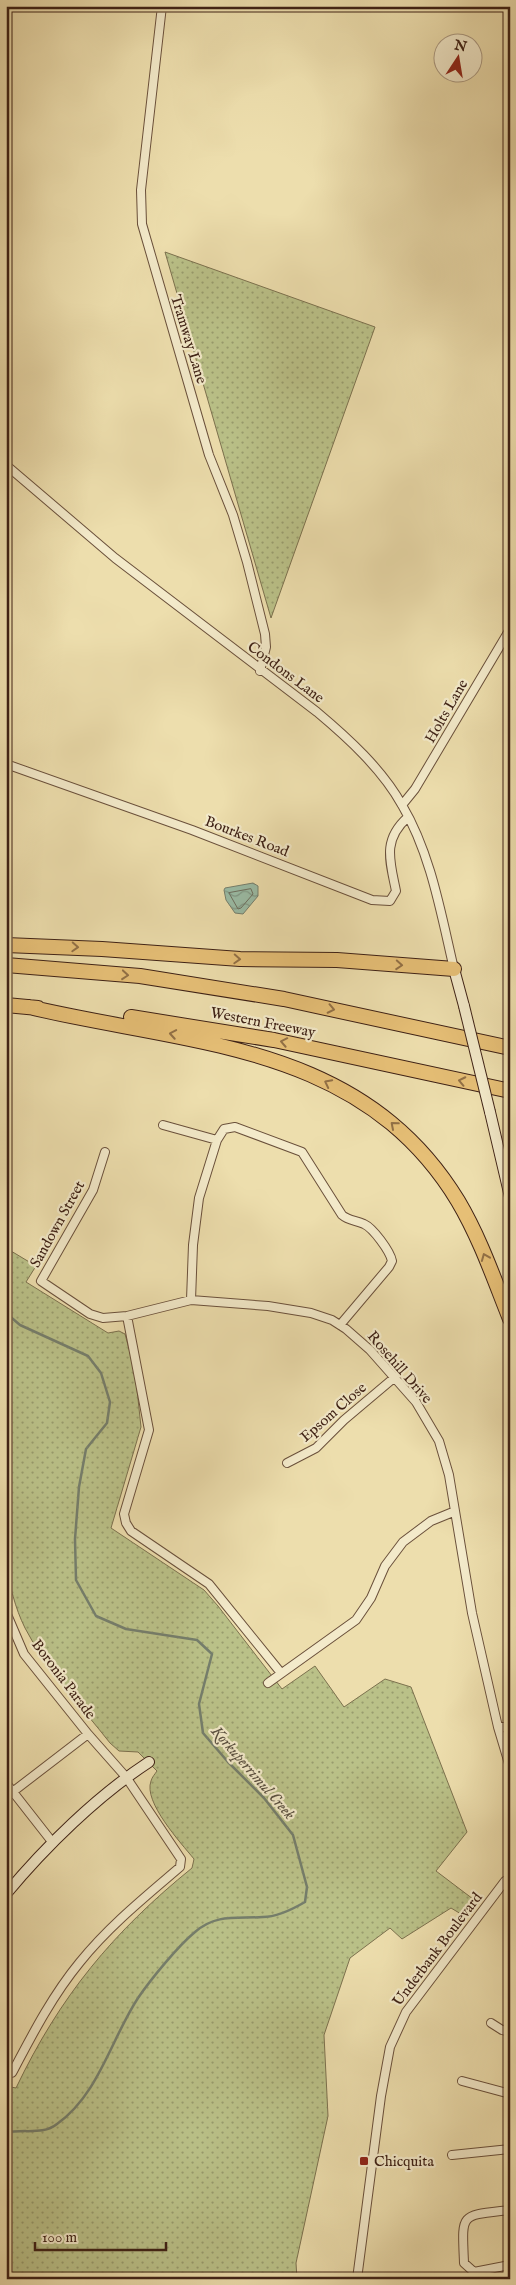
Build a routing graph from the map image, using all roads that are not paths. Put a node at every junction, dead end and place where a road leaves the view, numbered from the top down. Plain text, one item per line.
1 (162, 6) edge
2 (6, 465) edge
3 (510, 628) edge
4 (260, 671) junction
5 (6, 764) edge
6 (402, 805) junction
7 (408, 818) junction
8 (6, 945) edge
9 (6, 965) edge
10 (454, 969) junction
11 (6, 1005) edge
12 (29, 1007) junction
13 (510, 1048) edge
14 (510, 1091) edge
15 (163, 1125) dead end
16 (217, 1140) junction
17 (105, 1152) dead end
18 (510, 1197) edge
19 (41, 1281) joint
20 (191, 1300) junction
21 (127, 1316) junction
22 (510, 1319) edge
23 (340, 1326) junction
24 (394, 1377) junction
25 (286, 1463) dead end
26 (454, 1512) junction
27 (6, 1612) edge
28 (281, 1673) junction
29 (268, 1683) dead end
30 (498, 1727) junction
31 (510, 1727) edge
32 (88, 1734) junction
33 (149, 1762) dead end
34 (510, 1767) edge
35 (126, 1777) junction
36 (6, 1783) edge
37 (14, 1792) junction
38 (6, 1797) edge
39 (53, 1843) junction
40 (510, 1878) edge
41 (8, 1893) edge
42 (491, 2023) dead end
43 (510, 2032) edge
44 (6, 2073) edge
45 (462, 2081) dead end
46 (510, 2094) edge
47 (510, 2149) edge
48 (452, 2155) dead end
49 (510, 2210) edge
50 (510, 2265) edge
51 (357, 2279) edge

1 - 4 street, Tramway Lane
2 - 4 street, Condons Lane
3 - 6 street, Holts Lane
4 - 6 street, Condons Lane
5 - 7 street, Bourkes Road
6 - 7 street, Condons Lane
7 - 10 street, Condons Lane
8 -> 10 highway
9 -> 13 highway, Western Freeway
10 - 18 main road, bridge
11 - 12 highway, Western Freeway
14 -> 12 highway, Western Freeway
22 -> 12 highway
15 - 16 street
16 - 20 street
16 - 23 street
17 - 19 street, Sandown Street
19 - 21 street, Rosehill Drive
20 - 21 street, Rosehill Drive
20 - 23 street, Rosehill Drive
21 - 28 street
23 - 24 street, Rosehill Drive
24 - 25 street, Epsom Close
24 - 26 street, Rosehill Drive
26 - 28 street
26 - 30 street, Rosehill Drive
27 - 32 street, Boronia Parade
28 - 29 street
30 - 31 street
30 - 34 street, Rosehill Drive
32 - 35 street, Boronia Parade
32 - 37 street
33 - 35 main road
35 - 39 main road
35 - 44 street, Boronia Parade
36 - 37 street
37 - 38 street
37 - 39 street
39 - 41 main road
40 - 51 street, Underbank Boulevard
42 - 43 street
45 - 46 street
47 - 48 street
49 - 50 street

